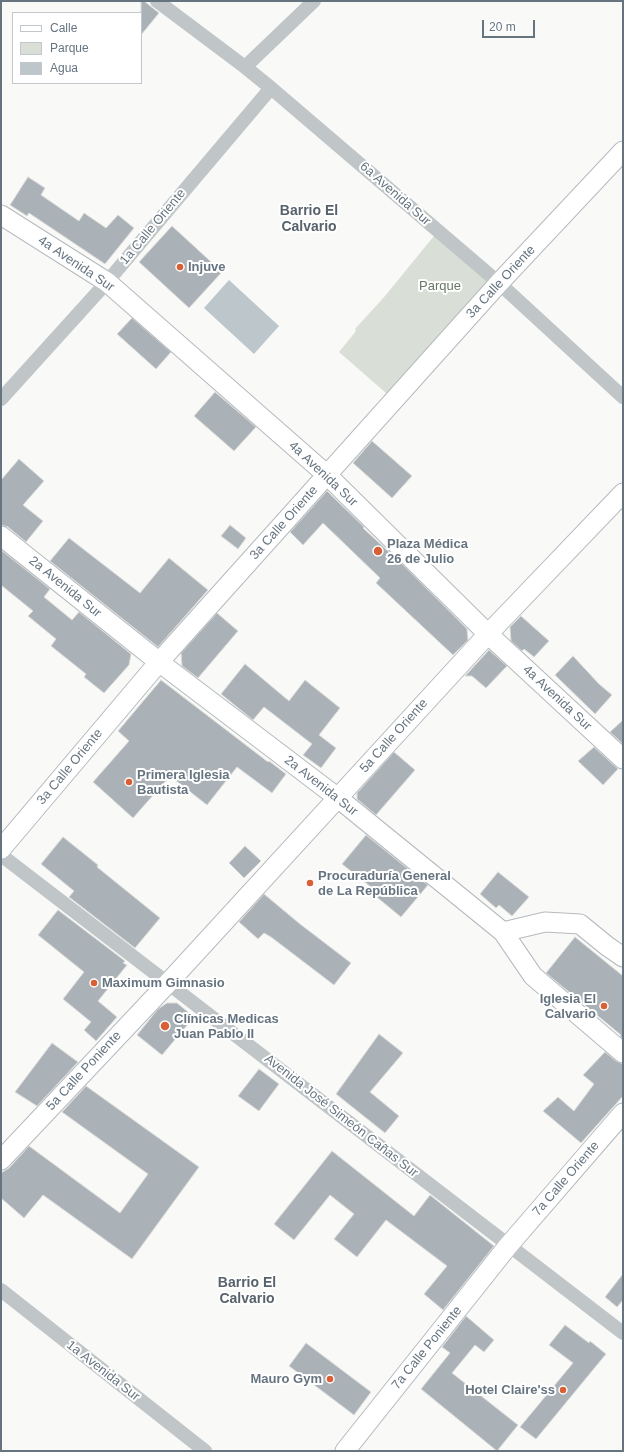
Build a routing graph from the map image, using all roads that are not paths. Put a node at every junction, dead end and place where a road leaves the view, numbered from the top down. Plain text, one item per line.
1 (157, 1) edge
2 (314, 1) edge
3 (245, 67) junction
4 (271, 88) junction
5 (623, 151) edge
6 (1, 215) edge
7 (107, 282) junction
8 (499, 283) junction
9 (623, 397) edge
10 (1, 398) edge
11 (327, 475) junction
12 (623, 493) edge
13 (1, 536) edge
14 (488, 634) junction
15 (158, 662) junction
16 (623, 759) edge
17 (338, 798) junction
18 (1, 849) edge
19 (1, 856) edge
20 (503, 932) junction
21 (623, 957) edge
22 (168, 983) junction
23 (623, 1053) edge
24 (623, 1113) edge
25 (1, 1160) edge
26 (508, 1246) junction
27 (1, 1290) edge
28 (623, 1333) edge
29 (205, 1451) edge
30 (345, 1451) edge

1 - 3 street, 6a Avenida Sur
2 - 3 street
3 - 4 street, 6a Avenida Sur
4 - 7 street, 1a Calle Oriente
4 - 8 street, 6a Avenida Sur
5 - 8 street, 3a Calle Oriente
6 - 7 street, 4a Avenida Sur
7 - 10 street, 1a Calle Oriente
7 - 11 street, 4a Avenida Sur
8 - 9 street, 6a Avenida Sur
8 - 11 street, 3a Calle Oriente
11 - 14 street, 4a Avenida Sur
11 - 15 street, 3a Calle Oriente
12 - 14 street, 5a Calle Oriente
13 - 15 street, 2a Avenida Sur
14 - 16 street, 4a Avenida Sur
14 - 17 street, 5a Calle Oriente
15 - 17 street, 2a Avenida Sur
15 - 18 street, 3a Calle Oriente
17 - 20 street, 2a Avenida Sur
17 - 22 street, 5a Calle Oriente
19 - 22 street, Avenida José Simeón Cañas Sur
20 - 21 street
20 - 23 street, 2a Avenida Sur
22 - 25 street, 5a Calle Poniente
22 - 26 street, Avenida José Simeón Cañas Sur
24 - 26 street, 7a Calle Oriente
26 - 28 street, Avenida José Simeón Cañas Sur
26 - 30 street, 7a Calle Poniente
27 - 29 street, 1a Avenida Sur

